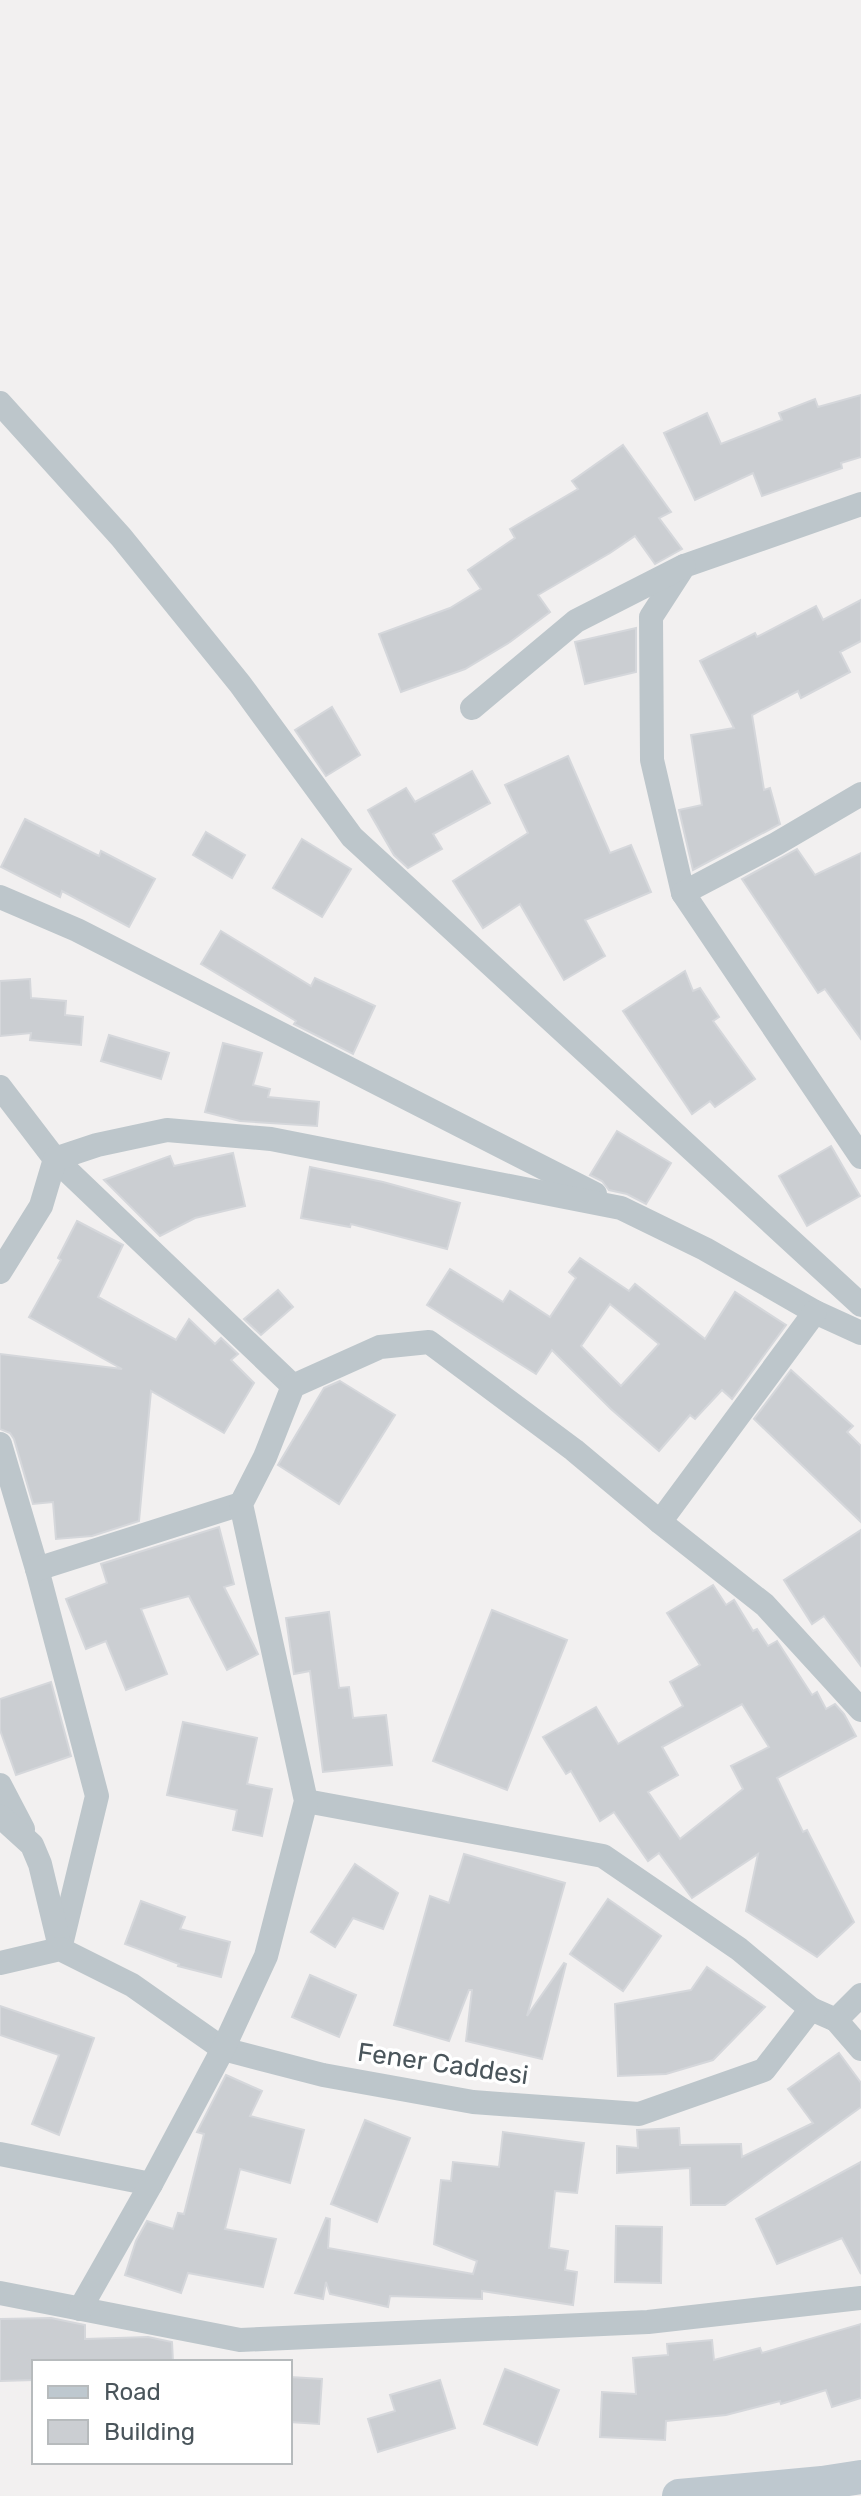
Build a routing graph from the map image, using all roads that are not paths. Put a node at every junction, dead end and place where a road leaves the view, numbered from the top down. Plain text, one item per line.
1 (0, 403) edge
2 (861, 504) edge
3 (684, 566) junction
4 (472, 708) dead end
5 (861, 794) edge
6 (683, 893) junction
7 (0, 897) edge
8 (0, 1087) edge
9 (861, 1157) edge
10 (55, 1159) junction
11 (621, 1208) junction
12 (0, 1272) edge
13 (861, 1305) edge
14 (815, 1312) junction
15 (861, 1333) edge
16 (293, 1386) junction
17 (0, 1444) edge
18 (241, 1504) junction
19 (660, 1522) junction
20 (37, 1569) junction
21 (861, 1710) edge
22 (0, 1785) edge
23 (306, 1801) junction
24 (0, 1816) edge
25 (32, 1845) junction
26 (60, 1949) junction
27 (0, 1963) edge
28 (861, 1995) edge
29 (811, 2009) junction
30 (836, 2020) junction
31 (223, 2049) junction
32 (861, 2049) edge
33 (0, 2154) edge
34 (151, 2184) junction
35 (0, 2293) edge
36 (861, 2298) edge
37 (80, 2309) junction
38 (861, 2477) edge
39 (679, 2496) edge

1 - 13 street
2 - 3 street
3 - 4 street
3 - 6 street
5 - 6 street
6 - 9 street
7 - 11 street
8 - 10 street
10 - 11 street
10 - 12 street
10 - 16 street
11 - 14 street
14 - 15 street
14 - 19 street
16 - 18 street
16 - 19 street
17 - 20 street
18 - 20 street
18 - 23 street
19 - 21 street
20 - 26 street
22 - 25 street
23 - 29 street
23 - 31 street
24 - 25 street
25 - 26 street
26 - 27 street
26 - 31 street, Fener Caddesi
28 - 30 street
29 - 30 street
29 - 31 street, Fener Caddesi
30 - 32 street
31 - 34 street
33 - 34 street
34 - 37 street
35 - 37 street
36 - 37 street
38 - 39 main road

